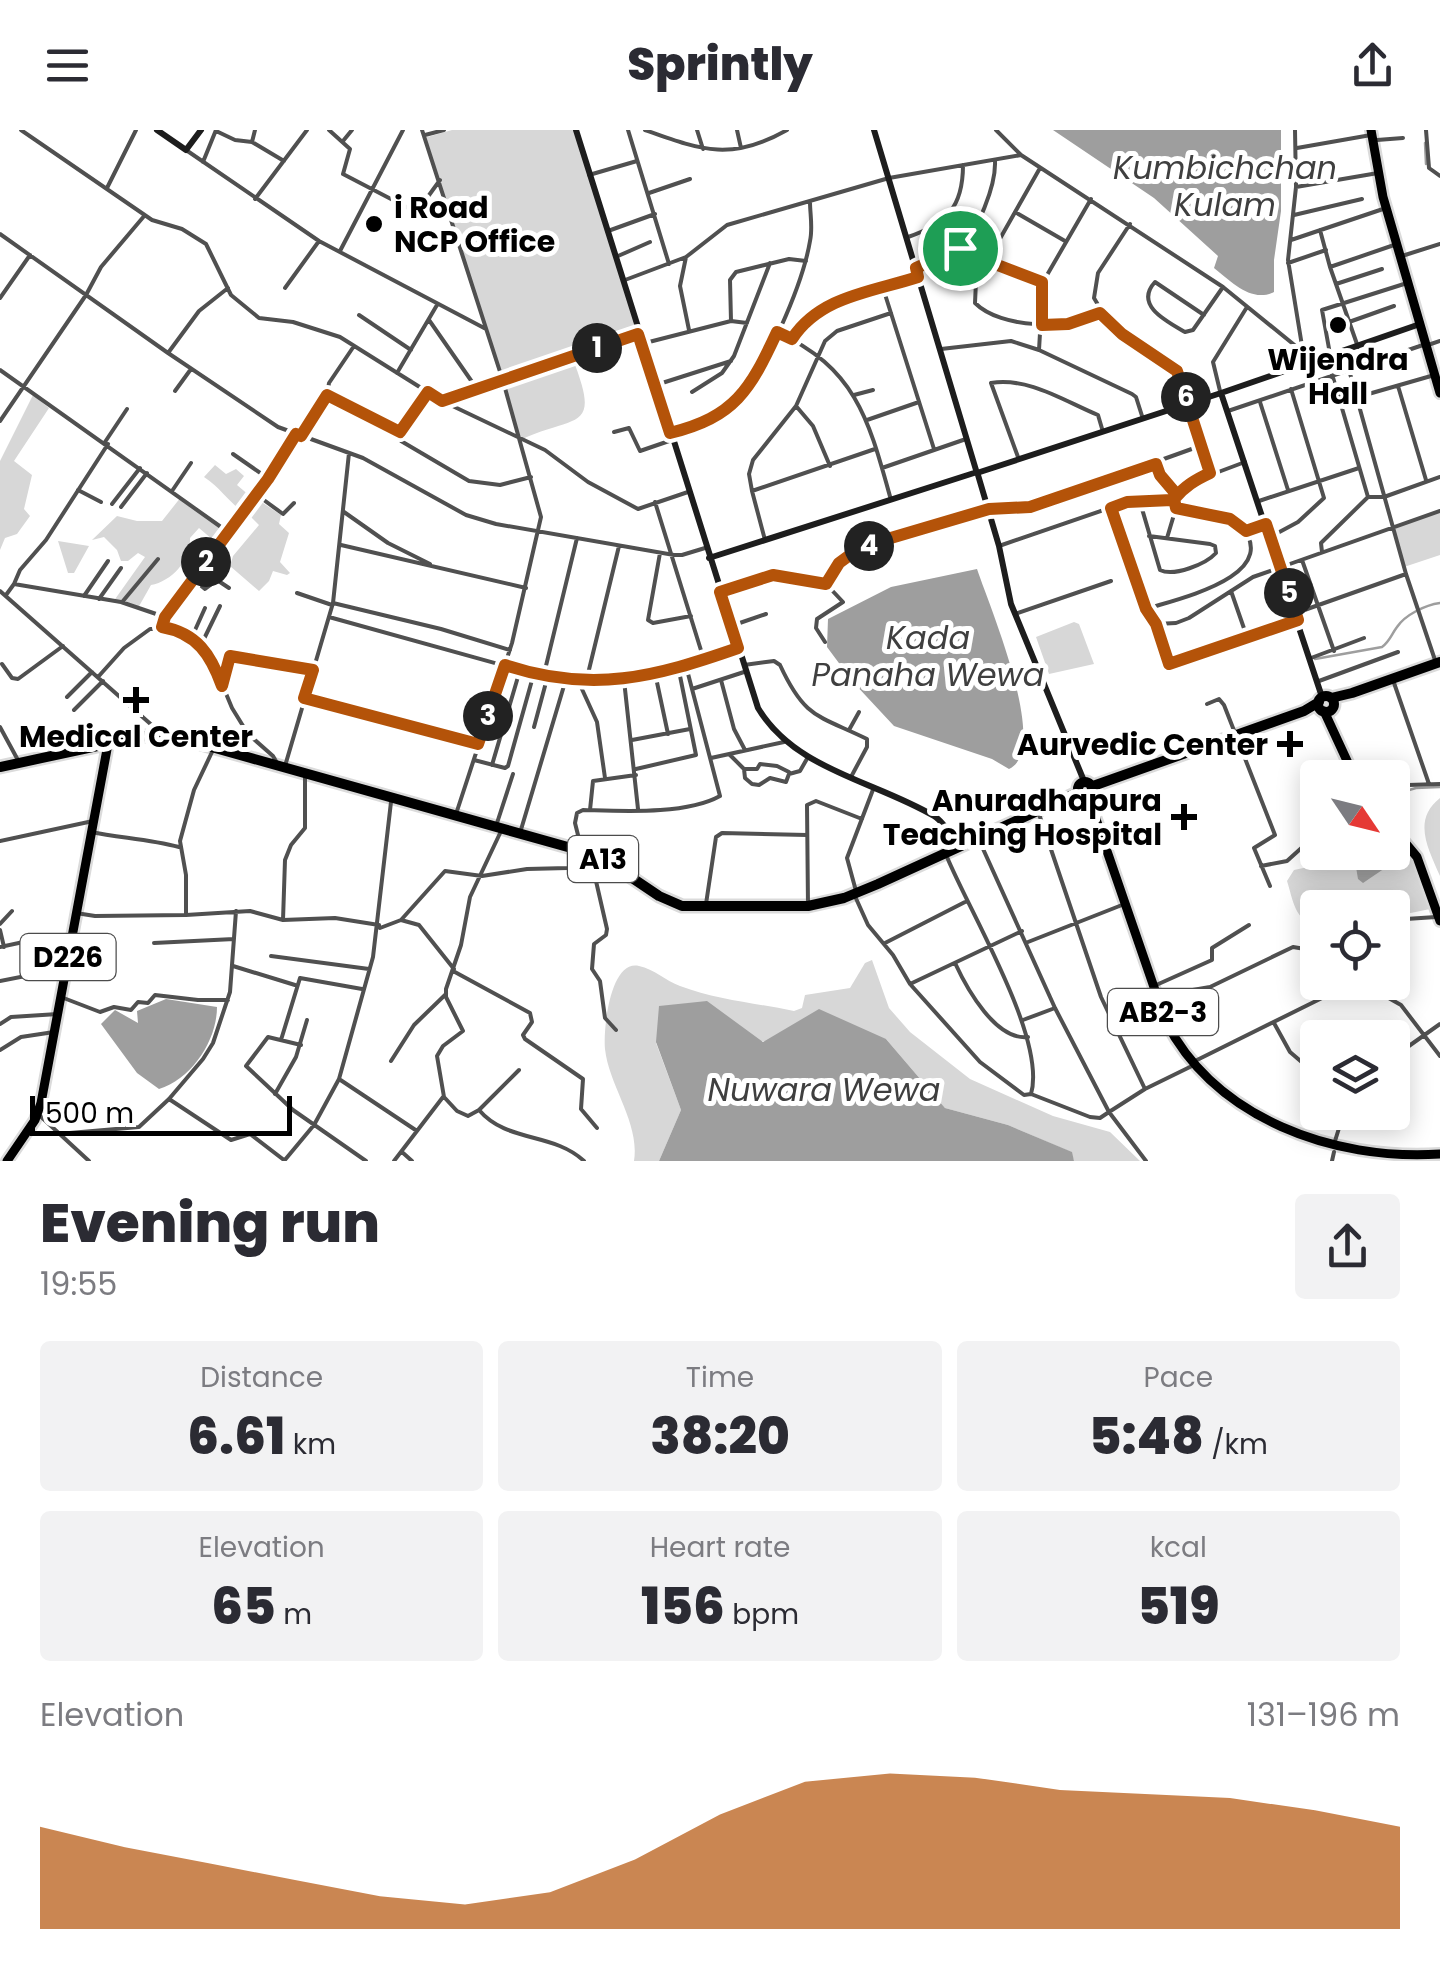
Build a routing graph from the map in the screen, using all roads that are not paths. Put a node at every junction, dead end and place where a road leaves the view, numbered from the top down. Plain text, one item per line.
1 (21, 130) edge
2 (136, 130) edge
3 (157, 130) edge
4 (200, 130) edge
5 (216, 130) edge
6 (255, 130) edge
7 (308, 130) edge
8 (329, 130) edge
9 (352, 130) edge
10 (403, 130) edge
11 (444, 130) edge
12 (586, 130) edge
13 (628, 130) edge
14 (644, 130) edge
15 (697, 130) edge
16 (737, 130) edge
17 (787, 130) edge
18 (874, 130) edge
19 (996, 130) edge
20 (1295, 130) edge
21 (1426, 130) edge
22 (576, 131) edge
23 (423, 132) edge
24 (1371, 135) edge
25 (1403, 138) dead end
26 (343, 141) junction
27 (252, 142) junction
28 (742, 148) junction
29 (1296, 148) junction
30 (186, 150) junction
31 (703, 150) junction
32 (1021, 155) junction
33 (994, 160) junction
34 (637, 161) junction
35 (204, 162) junction
36 (284, 162) junction
37 (963, 166) junction
38 (1040, 168) junction
39 (589, 174) junction
40 (1378, 174) junction
41 (1440, 176) edge
42 (690, 178) dead end
43 (889, 178) junction
44 (440, 180) junction
45 (372, 187) junction
46 (1296, 187) junction
47 (106, 188) junction
48 (649, 193) junction
49 (255, 198) junction
50 (1362, 198) dead end
51 (1090, 199) junction
52 (810, 202) junction
53 (1386, 208) junction
54 (1015, 212) junction
55 (145, 214) junction
56 (656, 214) junction
57 (1292, 215) junction
58 (1130, 224) junction
59 (1320, 230) junction
60 (606, 232) junction
61 (0, 234) edge
62 (906, 238) junction
63 (319, 241) junction
64 (1065, 241) junction
65 (1289, 241) junction
66 (650, 242) dead end
67 (1397, 244) junction
68 (1440, 244) edge
69 (960, 248) junction
70 (1326, 250) junction
71 (340, 251) junction
72 (30, 255) junction
73 (1401, 256) junction
74 (686, 257) junction
75 (614, 258) junction
76 (806, 261) junction
77 (986, 262) junction
78 (770, 263) junction
79 (1288, 263) junction
80 (669, 264) junction
81 (1330, 267) junction
82 (1382, 270) dead end
83 (917, 272) junction
84 (622, 281) junction
85 (1042, 282) junction
86 (1408, 282) junction
87 (1336, 284) junction
88 (1222, 287) junction
89 (228, 288) junction
90 (285, 288) dead end
91 (884, 288) junction
92 (86, 296) junction
93 (0, 298) edge
94 (1343, 304) junction
95 (438, 306) junction
96 (1394, 306) dead end
97 (1247, 307) junction
98 (1100, 313) junction
99 (892, 314) junction
100 (1204, 314) junction
101 (359, 315) dead end
102 (429, 320) junction
103 (732, 320) junction
104 (1350, 322) junction
105 (1421, 323) junction
106 (747, 324) junction
107 (1042, 325) junction
108 (487, 330) junction
109 (689, 330) junction
110 (777, 332) junction
111 (638, 334) junction
112 (792, 339) junction
113 (1440, 341) edge
114 (641, 344) junction
115 (1428, 344) junction
116 (354, 346) junction
117 (1358, 347) junction
118 (411, 350) junction
119 (940, 350) junction
120 (1038, 350) junction
121 (1303, 352) junction
122 (1344, 352) junction
123 (168, 353) junction
124 (818, 355) junction
125 (1329, 357) junction
126 (730, 361) junction
127 (1306, 364) junction
128 (191, 369) junction
129 (0, 370) edge
130 (1348, 370) junction
131 (397, 373) junction
132 (1436, 375) junction
133 (1332, 376) junction
134 (503, 381) junction
135 (654, 385) junction
136 (24, 386) junction
137 (1398, 386) junction
138 (477, 388) junction
139 (1291, 389) junction
140 (873, 390) dead end
141 (175, 391) dead end
142 (428, 392) junction
143 (692, 392) dead end
144 (1440, 392) edge
145 (1221, 393) junction
146 (327, 395) junction
147 (854, 395) junction
148 (1356, 398) junction
149 (442, 401) junction
150 (919, 402) junction
151 (1260, 402) junction
152 (1189, 404) junction
153 (796, 406) junction
154 (127, 410) dead end
155 (1228, 412) junction
156 (1143, 419) junction
157 (867, 420) junction
158 (0, 421) edge
159 (400, 432) junction
160 (614, 432) dead end
161 (1103, 432) junction
162 (298, 435) junction
163 (671, 437) junction
164 (966, 439) junction
165 (519, 440) junction
166 (106, 443) junction
167 (1200, 446) junction
168 (875, 449) junction
169 (934, 450) junction
170 (348, 453) junction
171 (233, 454) dead end
172 (1019, 459) junction
173 (1245, 462) junction
174 (191, 463) dead end
175 (1156, 464) junction
176 (830, 466) junction
177 (140, 468) junction
178 (882, 468) junction
179 (1359, 468) junction
180 (977, 472) junction
181 (147, 473) junction
182 (1210, 473) junction
183 (530, 477) junction
184 (1440, 477) edge
185 (268, 479) junction
186 (1320, 480) junction
187 (1426, 480) junction
188 (78, 490) junction
189 (1288, 490) junction
190 (172, 491) junction
191 (752, 491) junction
192 (688, 492) junction
193 (257, 495) junction
194 (1176, 497) junction
195 (1368, 497) junction
196 (1384, 497) junction
197 (891, 500) junction
198 (1258, 501) junction
199 (101, 502) dead end
200 (655, 502) junction
201 (1140, 502) junction
202 (294, 503) dead end
203 (112, 504) dead end
204 (121, 507) dead end
205 (1111, 508) junction
206 (1176, 508) junction
207 (989, 509) junction
208 (1440, 511) edge
209 (344, 512) junction
210 (1266, 524) junction
211 (1392, 527) junction
212 (1246, 531) junction
213 (228, 532) junction
214 (540, 532) junction
215 (1149, 536) junction
216 (1270, 537) junction
217 (577, 538) junction
218 (1168, 538) junction
219 (765, 540) junction
220 (340, 544) junction
221 (619, 546) junction
222 (999, 546) junction
223 (705, 548) junction
224 (660, 552) junction
225 (1322, 552) junction
226 (674, 554) junction
227 (708, 558) junction
228 (158, 559) dead end
229 (1302, 560) junction
230 (108, 561) dead end
231 (121, 568) dead end
232 (439, 568) junction
233 (1280, 568) junction
234 (1406, 574) junction
235 (194, 580) junction
236 (1110, 581) dead end
237 (14, 584) junction
238 (826, 584) junction
239 (228, 588) dead end
240 (526, 588) junction
241 (0, 590) edge
242 (1231, 591) junction
243 (720, 592) junction
244 (297, 593) dead end
245 (6, 595) junction
246 (84, 596) junction
247 (99, 599) junction
248 (123, 602) junction
249 (332, 604) junction
250 (1318, 605) junction
251 (220, 606) dead end
252 (205, 608) dead end
253 (1146, 609) junction
254 (766, 614) dead end
255 (1015, 614) junction
256 (691, 616) junction
257 (1297, 616) junction
258 (165, 617) junction
259 (329, 617) junction
260 (1156, 624) junction
261 (731, 626) junction
262 (162, 627) junction
263 (1247, 636) junction
264 (1364, 638) dead end
265 (191, 639) junction
266 (826, 642) dead end
267 (201, 645) junction
268 (63, 646) junction
269 (738, 648) junction
270 (510, 650) junction
271 (1334, 650) junction
272 (1398, 652) dead end
273 (1311, 658) junction
274 (704, 660) junction
275 (1438, 662) edge
276 (2, 664) edge
277 (686, 664) junction
278 (505, 665) junction
279 (678, 666) junction
280 (745, 668) junction
281 (313, 670) junction
282 (520, 670) junction
283 (92, 672) junction
284 (534, 672) junction
285 (655, 673) junction
286 (546, 674) junction
287 (100, 679) junction
288 (566, 679) junction
289 (1392, 679) junction
290 (624, 680) junction
291 (721, 680) junction
292 (584, 682) junction
293 (222, 686) junction
294 (692, 689) junction
295 (67, 697) dead end
296 (304, 698) junction
297 (1325, 700) junction
298 (1207, 704) dead end
299 (74, 710) dead end
300 (859, 712) dead end
301 (0, 727) edge
302 (534, 727) dead end
303 (690, 729) junction
304 (848, 730) junction
305 (668, 734) junction
306 (1235, 734) junction
307 (163, 735) junction
308 (632, 740) junction
309 (786, 742) junction
310 (108, 744) junction
311 (478, 744) junction
312 (215, 746) junction
313 (745, 750) junction
314 (729, 754) junction
315 (808, 757) junction
316 (711, 758) junction
317 (474, 760) junction
318 (1347, 760) edge
319 (2, 763) edge
320 (19, 763) junction
321 (492, 765) junction
322 (281, 766) junction
323 (744, 769) junction
324 (636, 772) junction
325 (305, 773) junction
326 (513, 774) dead end
327 (792, 774) junction
328 (851, 777) junction
329 (605, 778) junction
330 (1429, 784) junction
331 (1440, 784) edge
332 (1410, 785) edge
333 (874, 788) junction
334 (1086, 789) junction
335 (392, 798) junction
336 (590, 810) junction
337 (638, 810) junction
338 (1038, 810) junction
339 (456, 816) junction
340 (862, 819) junction
341 (92, 826) junction
342 (499, 828) junction
343 (520, 834) junction
344 (807, 835) junction
345 (978, 838) junction
346 (0, 842) edge
347 (180, 847) junction
348 (958, 847) junction
349 (1410, 849) edge
350 (1300, 850) edge
351 (945, 852) junction
352 (586, 853) junction
353 (1261, 866) junction
354 (482, 876) junction
355 (1270, 886) dead end
356 (856, 894) junction
357 (966, 902) junction
358 (1126, 904) junction
359 (808, 906) junction
360 (705, 908) junction
361 (12, 911) dead end
362 (236, 911) junction
363 (76, 914) junction
364 (186, 915) junction
365 (1410, 918) edge
366 (1440, 919) edge
367 (282, 920) junction
368 (402, 920) junction
369 (1075, 922) junction
370 (1249, 924) dead end
371 (379, 926) junction
372 (0, 928) edge
373 (1022, 930) junction
374 (236, 939) junction
375 (1028, 942) junction
376 (154, 944) dead end
377 (884, 944) junction
378 (988, 946) junction
379 (2, 947) edge
380 (1300, 948) edge
381 (271, 956) dead end
382 (955, 962) junction
383 (234, 966) junction
384 (66, 968) junction
385 (369, 969) junction
386 (453, 970) junction
387 (31, 974) junction
388 (0, 980) edge
389 (910, 984) junction
390 (296, 985) junction
391 (362, 989) junction
392 (1156, 991) junction
393 (446, 994) junction
394 (61, 996) junction
395 (228, 1000) junction
396 (1056, 1008) junction
397 (58, 1014) junction
398 (307, 1020) dead end
399 (1023, 1020) junction
400 (1274, 1022) junction
401 (0, 1024) edge
402 (1440, 1024) edge
403 (616, 1030) dead end
404 (54, 1032) junction
405 (1425, 1034) junction
406 (1028, 1037) junction
407 (281, 1040) junction
408 (301, 1045) junction
409 (1410, 1045) edge
410 (0, 1050) edge
411 (1440, 1056) edge
412 (391, 1061) dead end
413 (1300, 1061) edge
414 (1193, 1064) junction
415 (519, 1070) dead end
416 (339, 1079) junction
417 (1145, 1089) junction
418 (275, 1094) junction
419 (1031, 1094) junction
420 (444, 1097) junction
421 (169, 1099) junction
422 (480, 1110) junction
423 (1109, 1112) junction
424 (38, 1114) junction
425 (314, 1125) junction
426 (596, 1128) dead end
427 (417, 1131) junction
428 (58, 1134) junction
429 (402, 1152) junction
430 (1332, 1153) edge
431 (1440, 1154) edge
432 (7, 1161) edge
433 (89, 1161) edge
434 (284, 1161) edge
435 (366, 1161) edge
436 (394, 1161) edge
437 (412, 1161) edge
438 (584, 1161) edge
439 (1146, 1161) edge

1 - 47 street
2 - 47 street
3 - 30 main road
4 - 30 main road
5 - 27 street
5 - 35 street
6 - 27 street
7 - 36 street
8 - 26 street
9 - 26 street
10 - 45 street
11 - 23 street
12 - 22 street
13 - 34 street
14 - 31 street
15 - 31 street
16 - 28 street
17 - 28 street
18 - 43 main road
19 - 32 street
20 - 29 street
21 - 41 street
22 - 39 main road
23 - 44 street
24 - 25 street
24 - 29 street
24 - 40 main road
26 - 45 street
27 - 36 street
28 - 31 street
29 - 46 street
30 - 35 street
32 - 33 street
32 - 38 street
33 - 37 street
33 - 69 street
34 - 39 street
34 - 48 street
35 - 49 street
36 - 49 street
37 - 43 street
37 - 62 street
38 - 51 street
38 - 54 street
39 - 60 main road
40 - 46 street
40 - 53 main road
42 - 48 street
43 - 52 street
43 - 62 main road
44 - 45 street
44 - 108 street
45 - 71 street
46 - 57 street
47 - 55 street
48 - 56 street
49 - 63 street
50 - 57 street
51 - 58 street
51 - 64 street
52 - 74 street
52 - 76 street
53 - 59 street
53 - 67 main road
54 - 64 street
54 - 77 street
55 - 89 street
55 - 92 street
56 - 60 street
56 - 80 street
57 - 65 street
58 - 88 street
58 - 98 street
59 - 65 street
59 - 70 street
60 - 75 main road
61 - 72 street
62 - 83 main road
63 - 71 street
63 - 90 street
64 - 85 street
65 - 79 street
66 - 75 street
67 - 73 main road
67 - 81 street
68 - 73 street
69 - 77 street
69 - 83 street
70 - 79 street
70 - 81 street
71 - 95 street
72 - 92 street
72 - 93 street
73 - 86 main road
74 - 80 street
74 - 109 street
75 - 84 main road
76 - 78 street
76 - 110 street
77 - 85 street
77 - 107 street
78 - 103 street
78 - 106 street
79 - 121 street
80 - 84 street
81 - 87 street
82 - 87 street
83 - 91 street
83 - 119 main road
84 - 111 main road
85 - 107 street
86 - 94 street
86 - 105 main road
87 - 94 street
88 - 97 street
88 - 100 street
89 - 116 street
89 - 123 street
91 - 99 street
91 - 112 street
92 - 123 street
92 - 136 street
94 - 104 street
94 - 125 street
95 - 102 street
95 - 108 street
96 - 104 street
97 - 121 street
97 - 145 street
98 - 107 street
98 - 152 street
99 - 124 street
99 - 150 street
100 - 100 street
101 - 118 street
102 - 118 street
102 - 138 street
103 - 106 street
103 - 109 street
104 - 117 street
105 - 115 main road
105 - 117 main road
106 - 126 street
107 - 120 street
108 - 134 street
109 - 114 street
110 - 112 street
110 - 163 street
111 - 114 main road
111 - 134 street
112 - 124 street
113 - 115 street
114 - 135 main road
115 - 130 street
115 - 132 main road
116 - 131 street
116 - 146 street
117 - 122 main road
118 - 131 street
119 - 120 street
119 - 164 main road
120 - 156 street
121 - 127 street
122 - 125 main road
122 - 130 street
123 - 128 street
124 - 147 street
124 - 153 street
125 - 127 main road
125 - 133 street
126 - 135 street
126 - 143 street
127 - 145 main road
128 - 141 street
128 - 162 street
129 - 136 street
130 - 133 street
130 - 148 street
131 - 142 street
132 - 137 street
132 - 144 main road
133 - 139 street
133 - 179 street
134 - 138 street
134 - 165 street
135 - 163 main road
136 - 158 street
136 - 166 street
137 - 148 street
137 - 187 street
138 - 149 street
139 - 151 street
139 - 186 street
140 - 147 street
142 - 149 street
142 - 159 street
145 - 152 main road
145 - 155 main road
146 - 159 street
146 - 162 street
147 - 157 street
148 - 196 street
149 - 165 street
150 - 157 street
150 - 169 street
151 - 155 street
151 - 189 street
152 - 156 main road
152 - 167 street
153 - 176 street
153 - 191 street
154 - 166 street
155 - 173 main road
156 - 161 main road
157 - 168 street
159 - 183 street
160 - 163 street
161 - 172 main road
161 - 172 street
162 - 170 street
162 - 185 street
163 - 192 main road
164 - 169 street
164 - 180 main road
165 - 183 street
165 - 200 street
166 - 177 street
166 - 188 street
167 - 175 street
167 - 182 street
168 - 176 street
168 - 178 street
169 - 178 street
170 - 209 street
170 - 214 street
171 - 185 street
172 - 180 main road
173 - 182 street
173 - 198 main road
174 - 190 street
175 - 194 street
175 - 207 street
176 - 191 street
177 - 181 street
177 - 203 street
178 - 197 street
179 - 186 street
179 - 195 street
180 - 197 main road
180 - 207 main road
181 - 190 street
181 - 204 street
182 - 194 street
183 - 214 street
184 - 187 street
185 - 193 street
186 - 189 street
186 - 216 street
187 - 196 street
188 - 199 street
188 - 237 street
189 - 198 street
190 - 213 street
191 - 219 street
192 - 200 street
192 - 223 main road
193 - 202 street
193 - 213 street
194 - 201 street
194 - 206 street
195 - 196 street
195 - 225 street
196 - 211 street
197 - 219 main road
198 - 210 main road
200 - 226 street
201 - 205 street
201 - 215 street
205 - 222 street
205 - 253 street
206 - 212 street
206 - 218 street
207 - 222 main road
207 - 238 street
208 - 211 street
209 - 220 street
209 - 232 street
210 - 212 street
210 - 216 main road
211 - 225 street
211 - 234 street
212 - 253 street
213 - 235 street
214 - 217 street
214 - 240 street
215 - 218 street
215 - 218 street
216 - 233 main road
217 - 221 street
217 - 286 street
219 - 227 main road
220 - 232 street
220 - 249 street
221 - 224 street
221 - 292 street
222 - 255 main road
223 - 226 street
223 - 227 main road
224 - 226 street
224 - 256 street
225 - 229 street
226 - 256 street
227 - 243 main road
228 - 248 street
229 - 233 street
229 - 250 street
230 - 246 street
231 - 247 street
232 - 240 street
233 - 242 street
233 - 257 main road
234 - 250 street
234 - 275 street
235 - 239 street
235 - 258 street
236 - 255 street
237 - 245 street
237 - 246 street
238 - 243 street
238 - 266 street
240 - 270 street
241 - 245 street
242 - 260 street
242 - 263 street
243 - 261 main road
244 - 249 street
245 - 268 street
246 - 247 street
247 - 248 street
248 - 258 street
249 - 259 street
249 - 270 street
250 - 257 street
250 - 271 street
251 - 267 street
252 - 265 street
253 - 260 street
254 - 261 street
255 - 334 main road
256 - 274 street
257 - 263 street
257 - 273 main road
258 - 262 street
259 - 278 street
259 - 281 street
260 - 263 street
261 - 269 main road
262 - 265 street
262 - 287 street
264 - 271 street
265 - 267 street
267 - 293 street
268 - 276 street
268 - 283 street
269 - 274 street
269 - 280 main road
270 - 278 street
271 - 273 street
272 - 297 street
273 - 297 main road
274 - 277 street
275 - 289 highway, A13
277 - 279 street
277 - 294 street
278 - 282 street
278 - 311 street
279 - 285 street
279 - 303 street
280 - 291 street
280 - 304 street
280 - 309 main road
281 - 293 street
281 - 296 street
282 - 284 street
282 - 321 street
283 - 287 street
283 - 295 street
284 - 286 street
284 - 321 street
285 - 290 street
285 - 305 street
286 - 288 street
286 - 302 street
287 - 299 street
287 - 307 street
288 - 292 street
288 - 343 street
289 - 297 highway, A13
289 - 330 street
290 - 292 street
290 - 308 street
291 - 294 street
291 - 313 street
292 - 329 street
293 - 322 street
294 - 316 street
296 - 311 street
296 - 322 street
297 - 306 highway, A13
297 - 318 main road
298 - 306 street
300 - 304 street
301 - 320 street
303 - 305 street
303 - 324 street
304 - 328 street
305 - 308 street
306 - 334 highway, A13
306 - 353 street
307 - 310 highway, A13
307 - 312 highway, A13
308 - 324 street
309 - 313 street
309 - 315 main road
310 - 320 highway, A13
310 - 341 main road, D226
311 - 317 street
312 - 322 highway, A13
312 - 347 street
313 - 314 street
314 - 316 street
314 - 323 street
315 - 327 street
315 - 328 main road
316 - 337 street
317 - 321 street
317 - 339 street
319 - 320 highway, A13
322 - 325 highway, A13
323 - 327 street
323 - 327 street
324 - 329 street
324 - 337 street
325 - 335 highway, A13
325 - 367 street
326 - 342 street
328 - 333 main road
329 - 336 street
330 - 331 street
330 - 332 street
333 - 340 street
333 - 348 main road
334 - 338 highway, A13
334 - 358 main road, AB2-3
335 - 339 highway, A13
335 - 371 street
336 - 337 street
336 - 352 street
338 - 345 highway, A13
338 - 369 street
339 - 342 highway, A13
340 - 344 street
340 - 356 street
341 - 346 street
341 - 347 street
341 - 363 main road, D226
342 - 343 highway, A13
342 - 354 street
343 - 352 highway, A13
344 - 359 street
344 - 360 street
345 - 348 highway, A13
345 - 373 street
347 - 364 street
348 - 351 highway, A13
349 - 366 main road
350 - 353 street
351 - 356 highway, A13
351 - 357 street
352 - 354 street
352 - 360 highway, A13
352 - 403 street
353 - 355 street
354 - 368 street
354 - 386 street
356 - 359 highway, A13
356 - 377 street
357 - 377 street
357 - 378 street
358 - 369 street
358 - 392 main road, AB2-3
359 - 360 highway, A13
361 - 372 street
362 - 364 street
362 - 367 street
362 - 374 street
363 - 364 street
363 - 384 main road, D226
365 - 366 street
367 - 371 street
368 - 371 street
368 - 386 street
369 - 375 street
369 - 417 street
370 - 392 street
371 - 385 street
372 - 379 street
373 - 375 street
373 - 378 street
374 - 376 street
374 - 383 street
375 - 396 street
377 - 389 street
378 - 382 street
378 - 399 street
379 - 387 street
380 - 392 street
381 - 385 street
382 - 389 street
382 - 406 street
383 - 390 street
383 - 395 street
384 - 387 street
384 - 394 main road, D226
385 - 391 street
386 - 393 street
386 - 426 street
387 - 388 street
389 - 419 street
390 - 391 street
390 - 407 street
391 - 416 street
392 - 414 main road, AB2-3
393 - 412 street
393 - 420 street
394 - 395 street
394 - 397 main road, D226
395 - 421 street
396 - 399 street
396 - 423 street
397 - 401 street
397 - 404 main road, D226
398 - 408 street
399 - 406 street
400 - 405 street
400 - 413 street
400 - 414 street
402 - 405 street
404 - 410 street
404 - 424 main road, D226
405 - 409 street
405 - 411 street
406 - 419 street
407 - 408 street
407 - 418 street
408 - 418 street
414 - 417 street
414 - 430 main road, AB2-3
415 - 422 street
416 - 425 street
416 - 427 street
417 - 423 street
418 - 425 street
419 - 423 street
420 - 422 street
420 - 427 street
421 - 428 street
421 - 434 street
422 - 438 street
423 - 439 street
424 - 428 street
424 - 432 main road, D226
425 - 434 street
425 - 435 street
427 - 429 street
428 - 433 street
429 - 436 street
429 - 437 street
430 - 431 main road, AB2-3

